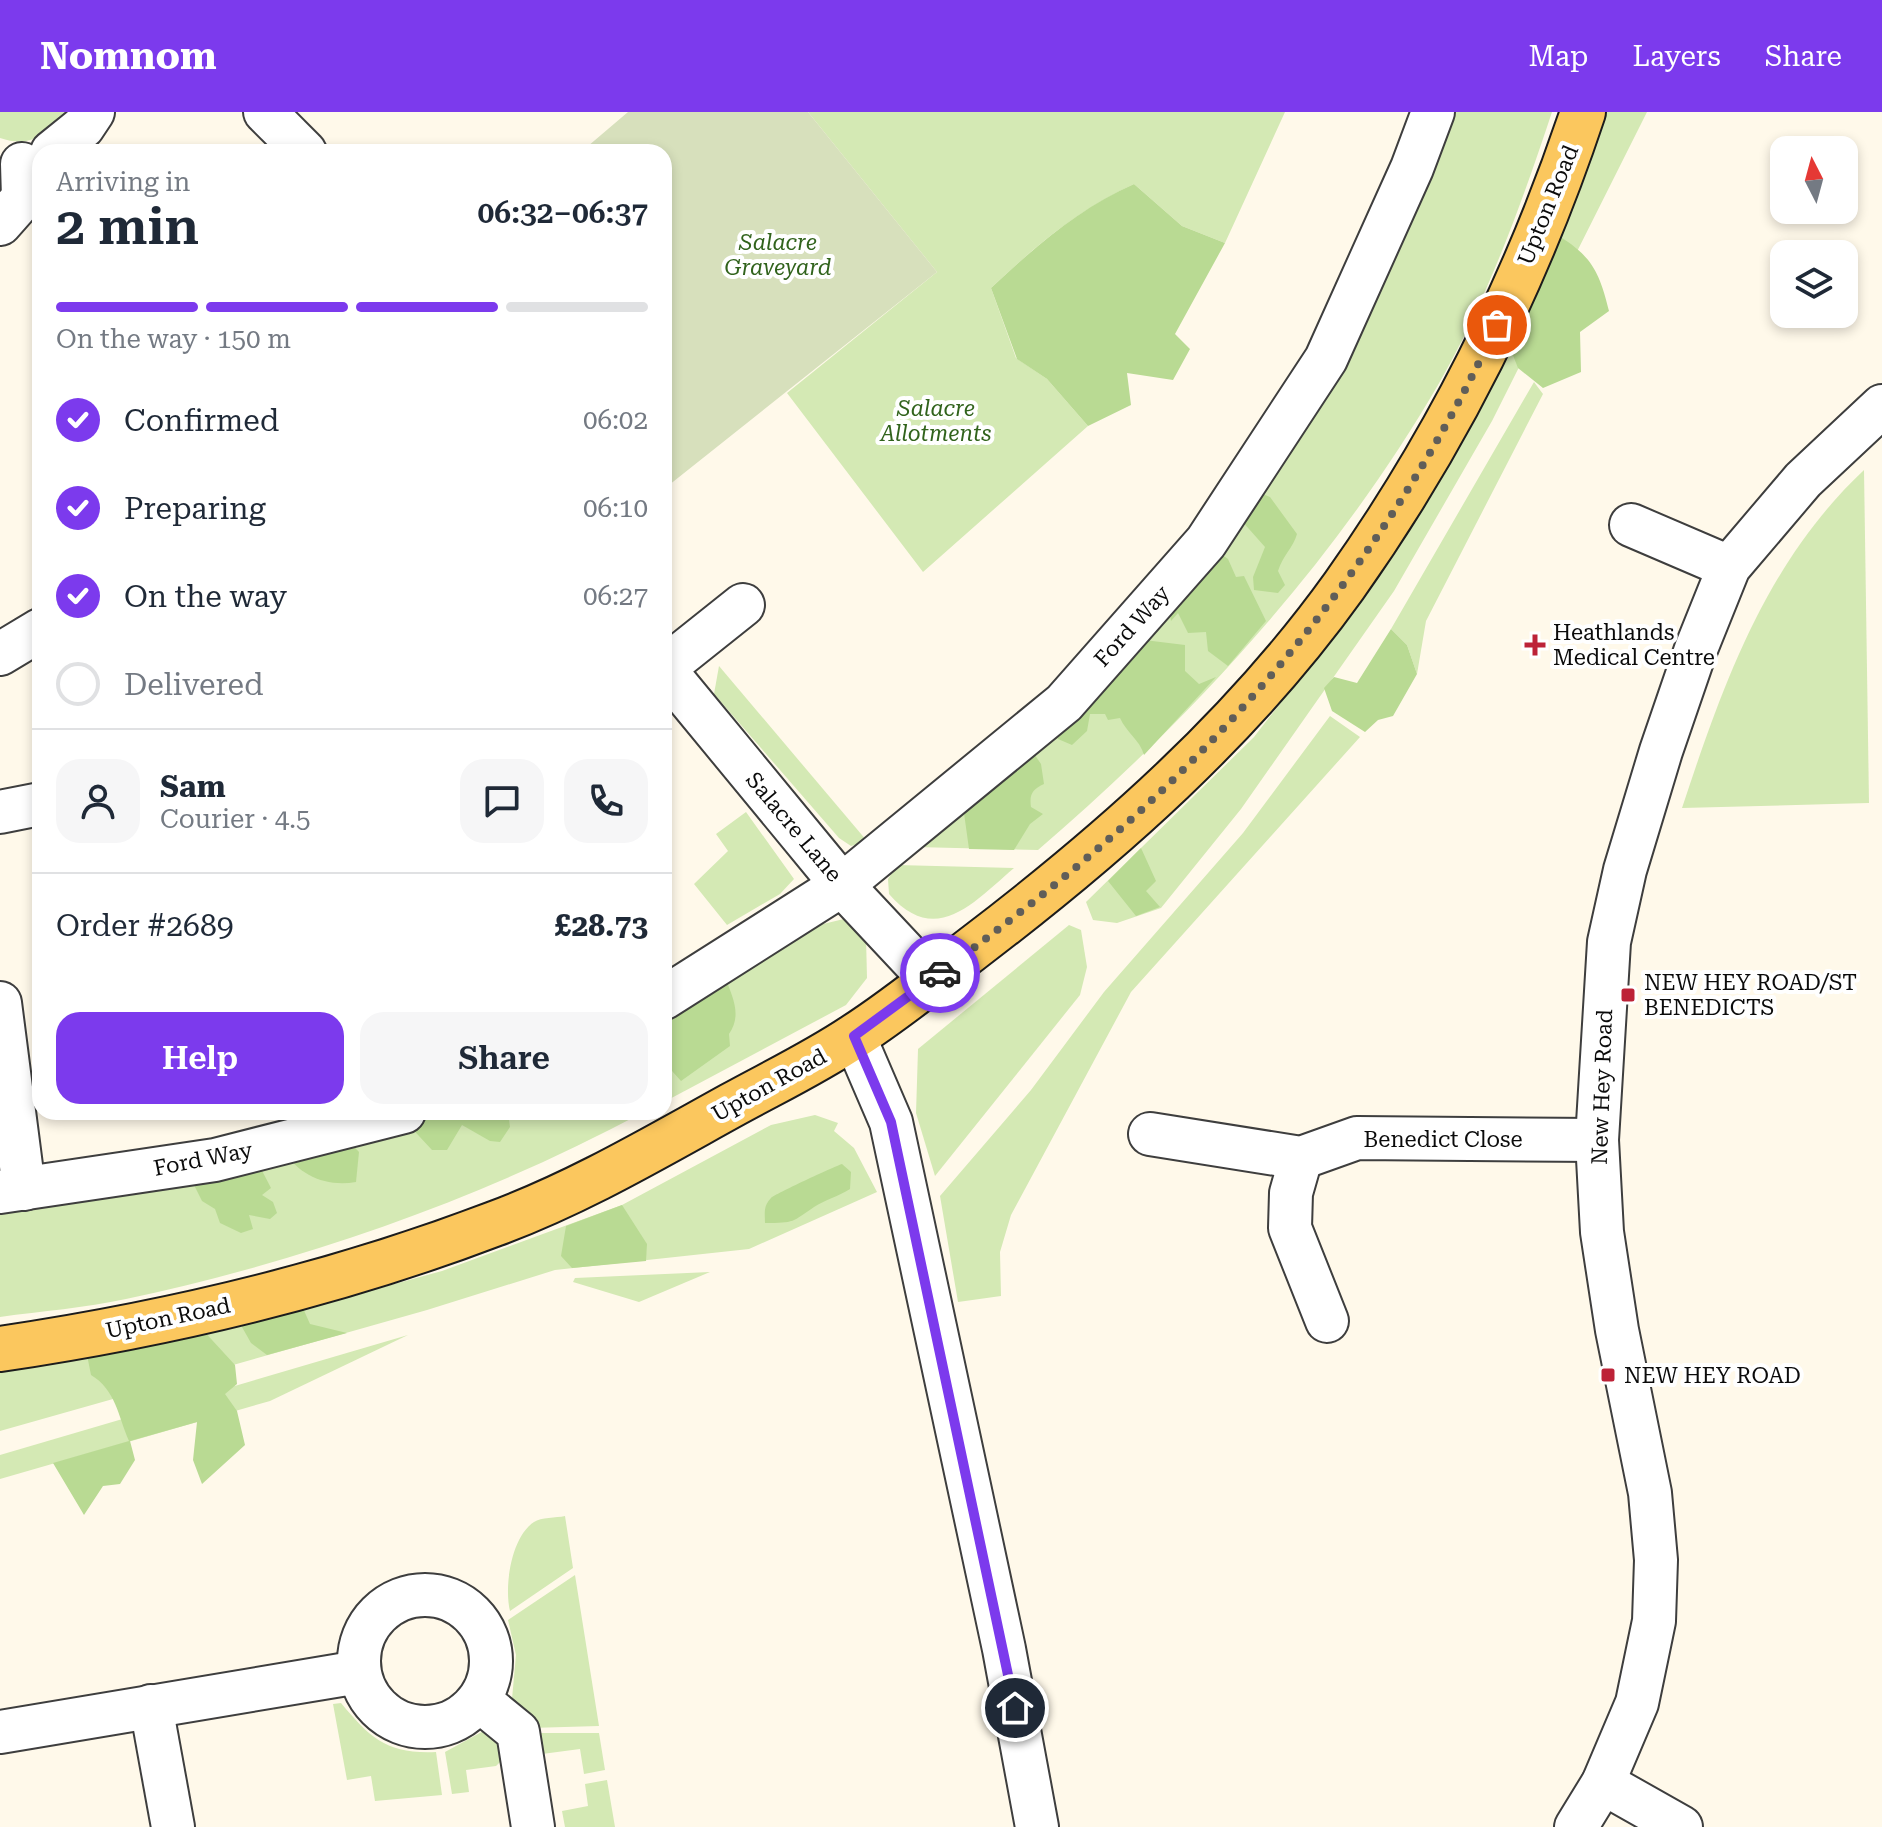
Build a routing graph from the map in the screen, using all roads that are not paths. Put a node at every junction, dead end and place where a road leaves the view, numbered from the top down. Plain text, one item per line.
1 (93, 112) edge
2 (1433, 112) edge
3 (1583, 112) edge
4 (52, 144) edge
5 (28, 157) edge
6 (0, 224) edge
7 (1882, 406) edge
8 (1631, 525) dead end
9 (1729, 567) junction
10 (743, 605) dead end
11 (32, 635) edge
12 (0, 654) edge
13 (672, 662) edge
14 (672, 678) edge
15 (32, 806) edge
16 (0, 812) edge
17 (842, 885) junction
18 (931, 980) junction
19 (672, 993) edge
20 (0, 1003) edge
21 (854, 1036) junction
22 (372, 1120) edge
23 (1150, 1134) dead end
24 (1597, 1140) junction
25 (1301, 1158) junction
26 (12, 1190) edge
27 (1327, 1321) dead end
28 (0, 1349) edge
29 (359, 1672) junction
30 (479, 1700) junction
31 (151, 1706) junction
32 (0, 1732) edge
33 (1603, 1783) junction
34 (173, 1827) edge
35 (533, 1827) edge
36 (1037, 1827) edge
37 (1576, 1827) edge
38 (1681, 1827) edge

1 - 4 street
2 - 17 street, Ford Way
3 - 18 main road, Upton Road
5 - 6 street
7 - 9 street, New Hey Road
8 - 9 street
9 - 24 street, New Hey Road
10 - 13 street
11 - 12 street
14 - 17 street, Salacre Lane
15 - 16 street
17 - 18 street, Salacre Lane
17 - 19 street, Ford Way
18 - 21 main road, Upton Road
20 - 26 street
21 - 28 main road, Upton Road
21 - 36 street
22 - 26 street, Ford Way
23 - 25 street, Benedict Close
24 - 25 street, Benedict Close
24 - 33 street, New Hey Road
25 - 27 street
29 - 30 street
29 - 30 street
29 - 31 street
30 - 35 street
31 - 32 street
31 - 34 street
33 - 37 street, New Hey Road
33 - 38 street

